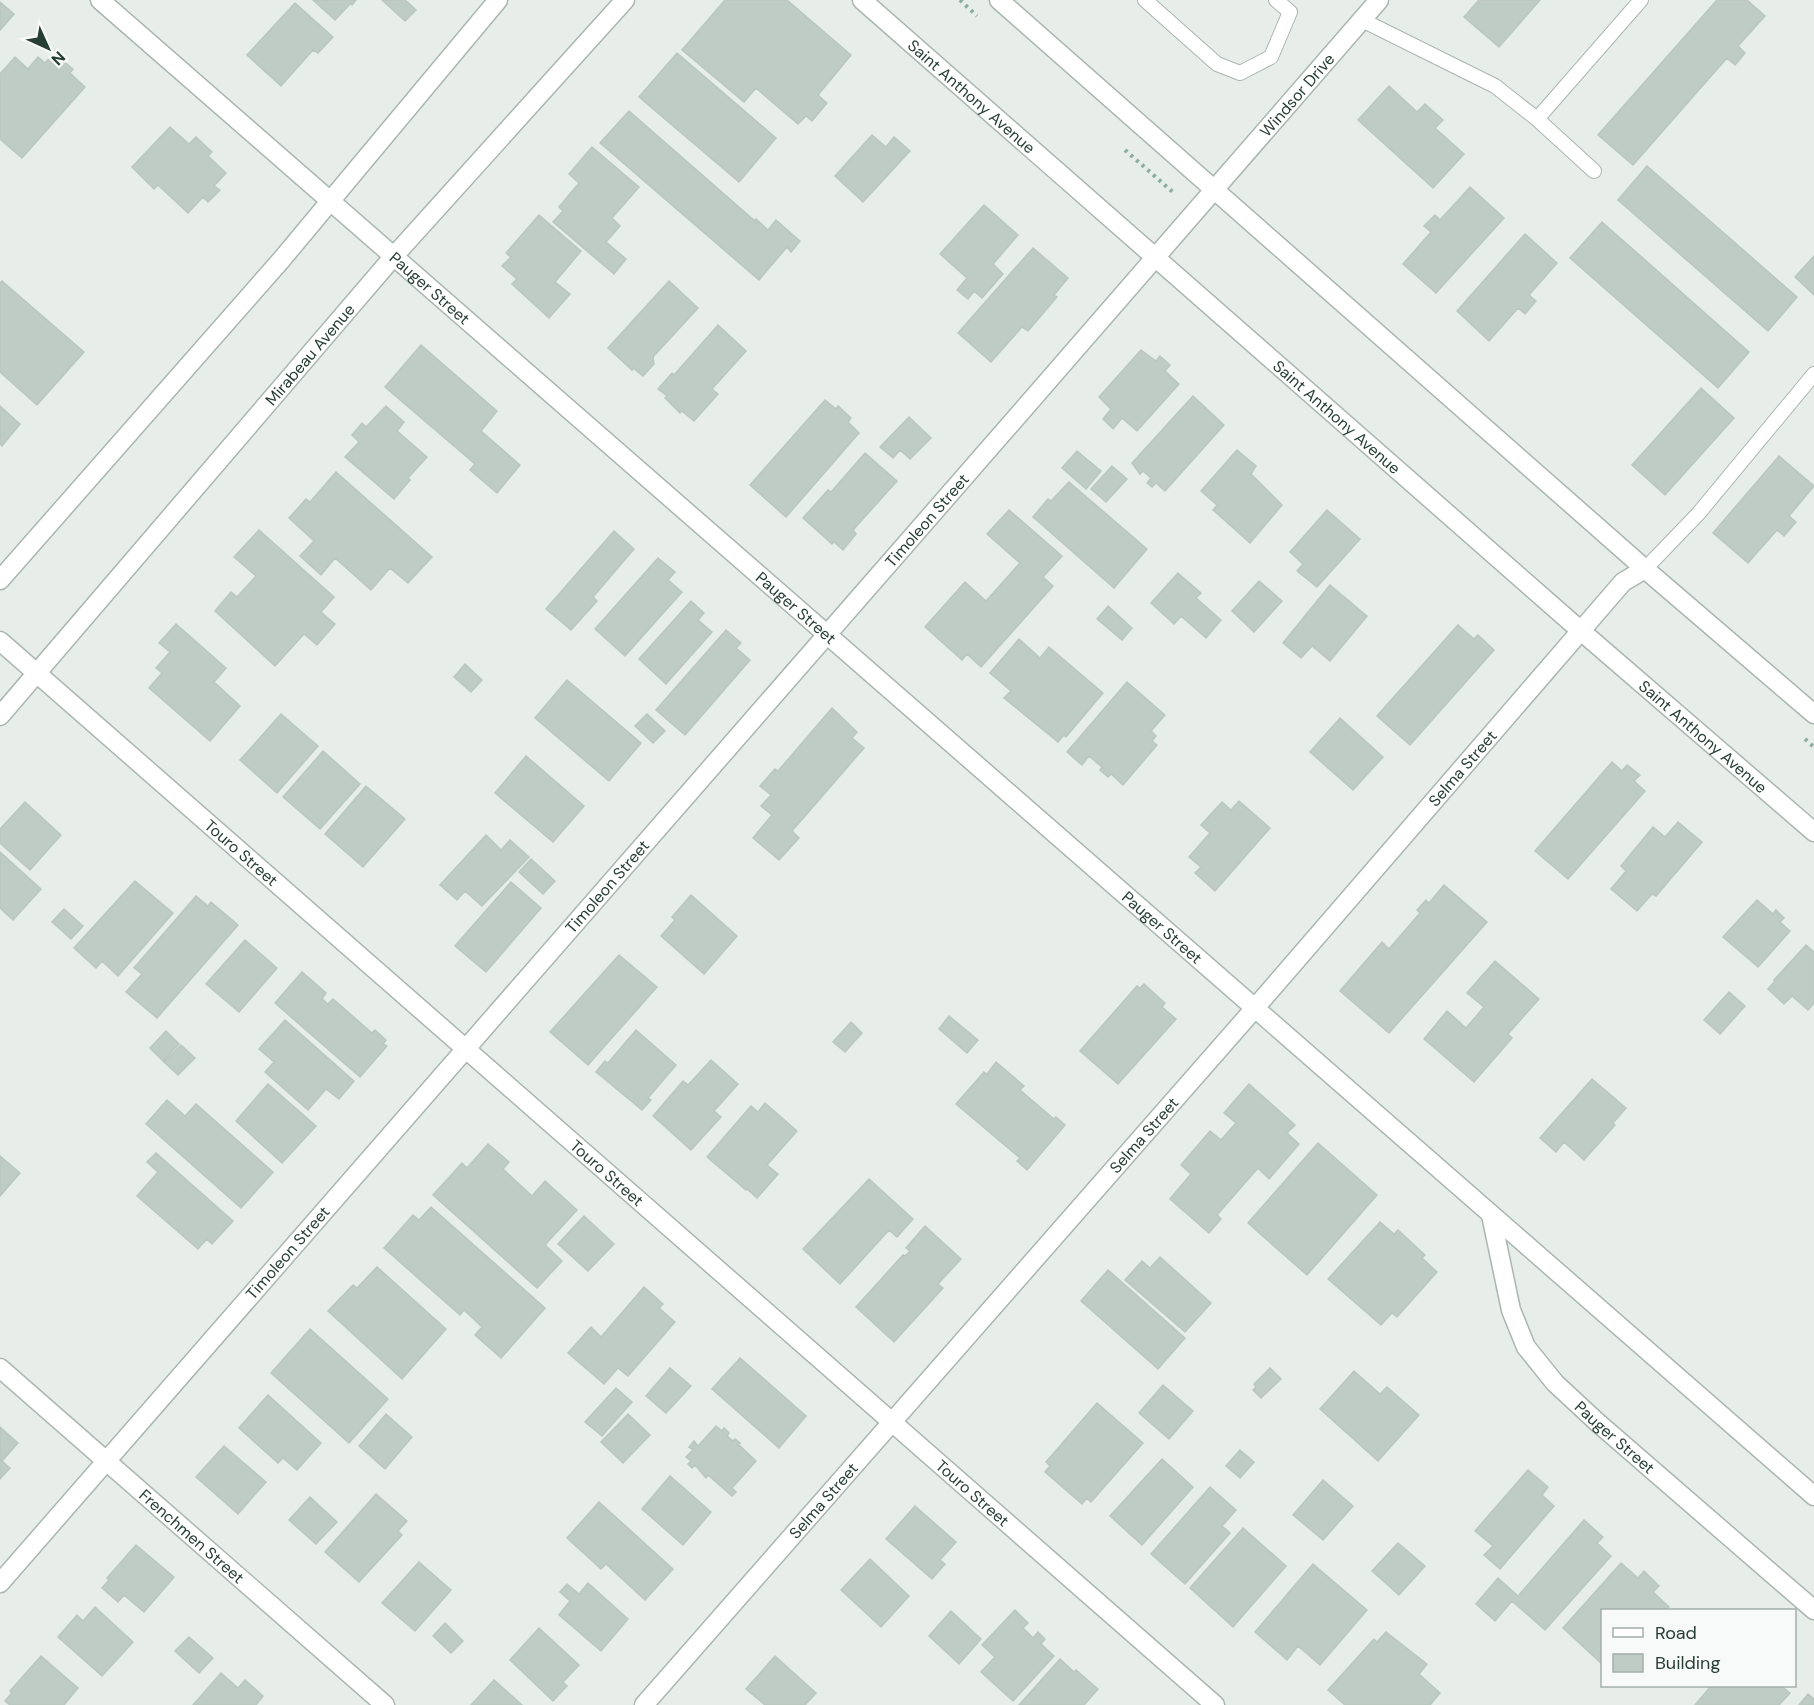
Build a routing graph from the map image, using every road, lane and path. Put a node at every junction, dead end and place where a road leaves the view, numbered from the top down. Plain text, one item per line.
1 (100, 0) edge
2 (498, 0) edge
3 (625, 0) edge
4 (862, 0) edge
5 (999, 0) edge
6 (1145, 0) edge
7 (1276, 0) edge
8 (1379, 0) edge
9 (1641, 0) edge
10 (1362, 20) junction
11 (1537, 119) junction
12 (1594, 171) dead end
13 (1213, 189) junction
14 (331, 201) junction
15 (394, 256) junction
16 (1155, 257) junction
17 (1814, 374) edge
18 (1645, 568) junction
19 (0, 580) edge
20 (1581, 631) junction
21 (827, 636) junction
22 (0, 641) edge
23 (38, 674) junction
24 (1814, 714) edge
25 (0, 716) edge
26 (1814, 832) edge
27 (1255, 1008) junction
28 (467, 1049) junction
29 (1491, 1215) junction
30 (0, 1368) edge
31 (892, 1421) junction
32 (106, 1461) junction
33 (1814, 1496) edge
34 (0, 1583) edge
35 (1814, 1610) edge
36 (385, 1705) edge
37 (644, 1705) edge
38 (1215, 1705) edge

1 - 14 street, Pauger Street
2 - 14 street
3 - 15 street, Mirabeau Avenue
4 - 16 street, Saint Anthony Avenue
5 - 13 street
6 - 7 lane
8 - 10 street, Windsor Drive
9 - 11 lane
10 - 11 lane
10 - 13 street, Windsor Drive
11 - 12 lane
13 - 16 street, Timoleon Street
13 - 18 street
14 - 15 street, Pauger Street
14 - 19 street
15 - 21 street, Pauger Street
15 - 23 street, Mirabeau Avenue
16 - 20 street, Saint Anthony Avenue
16 - 21 street, Timoleon Street
17 - 18 lane
18 - 20 street, Selma Street
18 - 24 street
20 - 26 street, Saint Anthony Avenue
20 - 27 street, Selma Street
21 - 27 street, Pauger Street
21 - 28 street, Timoleon Street
22 - 23 street, Touro Street
23 - 25 street, Mirabeau Avenue
23 - 28 street, Touro Street
27 - 29 street, Pauger Street
27 - 31 street, Selma Street
28 - 31 street, Touro Street
28 - 32 street, Timoleon Street
29 - 33 street, Pauger Street
29 - 35 street, Pauger Street
30 - 32 street, Frenchmen Street
31 - 37 street, Selma Street
31 - 38 street, Touro Street
32 - 34 street, Timoleon Street
32 - 36 street, Frenchmen Street

